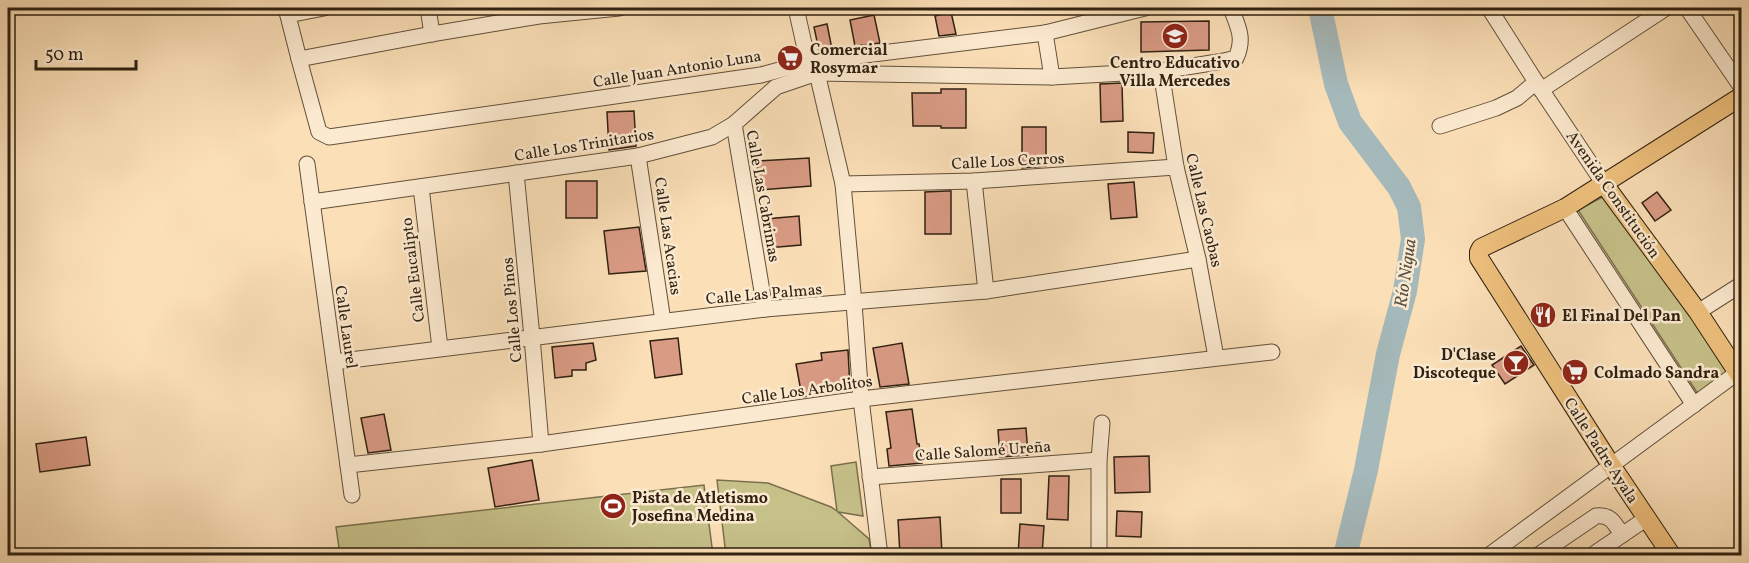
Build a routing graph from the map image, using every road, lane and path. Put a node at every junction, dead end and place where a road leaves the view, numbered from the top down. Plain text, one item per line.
1 (324, 8) edge
2 (428, 8) edge
3 (619, 8) edge
4 (796, 8) edge
5 (1144, 8) edge
6 (1231, 8) edge
7 (1489, 8) edge
8 (1666, 8) edge
9 (1687, 8) edge
10 (287, 11) edge
11 (1045, 33) junction
12 (432, 34) junction
13 (299, 60) junction
14 (812, 67) junction
15 (1161, 71) junction
16 (1052, 77) junction
17 (1538, 86) junction
18 (1742, 88) edge
19 (1742, 96) edge
20 (734, 124) junction
21 (1440, 126) dead end
22 (638, 156) junction
23 (306, 164) dead end
24 (1176, 167) junction
25 (516, 173) junction
26 (974, 181) junction
27 (843, 184) junction
28 (1604, 184) junction
29 (421, 187) junction
30 (312, 202) junction
31 (1565, 208) junction
32 (1198, 259) junction
33 (1742, 284) edge
34 (986, 291) junction
35 (854, 303) junction
36 (765, 309) junction
37 (1698, 312) junction
38 (663, 321) junction
39 (532, 337) junction
40 (440, 348) junction
41 (1272, 352) dead end
42 (1216, 357) junction
43 (334, 362) junction
44 (1739, 376) edge
45 (861, 399) junction
46 (1694, 405) junction
47 (1102, 423) dead end
48 (541, 444) junction
49 (1099, 460) junction
50 (348, 465) junction
51 (1611, 465) junction
52 (870, 477) junction
53 (352, 495) dead end
54 (1647, 518) junction
55 (1622, 535) junction
56 (880, 555) edge
57 (1097, 555) edge
58 (1488, 555) edge
59 (1537, 555) edge
60 (1591, 555) edge
61 (1672, 555) edge

1 - 10 street
2 - 12 street
3 - 12 street
4 - 14 street
5 - 11 street, Calle Juan Antonio Luna
6 - 15 street, Calle Los Trinitarios
7 - 17 street, Avenida Constitución
8 - 17 street
9 - 18 street
10 - 13 street
11 - 14 street, Calle Juan Antonio Luna
11 - 16 street
12 - 13 street
13 - 14 street, Calle Juan Antonio Luna
14 - 16 street, Calle Los Trinitarios
14 - 20 street, Calle Los Trinitarios
14 - 27 street
15 - 16 street, Calle Los Trinitarios
15 - 24 street, Calle Las Caobas
17 - 21 street
17 - 28 street, Avenida Constitución
19 - 28 main road
20 - 22 street, Calle Los Trinitarios
20 - 36 street, Calle Las Cabrimas
22 - 25 street, Calle Los Trinitarios
22 - 38 street, Calle Las Acacias
23 - 30 street, Calle Laurel
24 - 26 street, Calle Los Cerros
24 - 32 street, Calle Las Caobas
25 - 29 street, Calle Los Trinitarios
25 - 39 street, Calle Los Pinos
26 - 27 street, Calle Los Cerros
26 - 34 street
27 - 35 street
28 - 31 main road
28 - 37 main road, Avenida Constitución
29 - 30 street, Calle Los Trinitarios
29 - 40 street, Calle Eucalipto
30 - 43 street, Calle Laurel
31 - 46 street
31 - 51 main road, Calle Padre Ayala
32 - 34 street, Calle Las Palmas
32 - 42 street, Calle Las Caobas
33 - 37 street
34 - 35 street, Calle Las Palmas
35 - 36 street, Calle Las Palmas
35 - 45 street
36 - 38 street, Calle Las Palmas
37 - 44 main road, Avenida Constitución
38 - 39 street, Calle Las Palmas
39 - 40 street, Calle Las Palmas
39 - 48 street, Calle Los Pinos
40 - 43 street, Calle Las Palmas
41 - 42 street, Calle Los Arbolitos
42 - 45 street, Calle Los Arbolitos
43 - 50 street, Calle Laurel
44 - 46 street
45 - 48 street, Calle Los Arbolitos
45 - 52 street
46 - 51 street
47 - 49 street
48 - 50 street, Calle Los Arbolitos
49 - 52 street, Calle Salomé Ureña
49 - 57 street
50 - 53 street, Calle Laurel
51 - 54 main road, Calle Padre Ayala
51 - 58 street
52 - 56 street
54 - 55 street
54 - 61 main road, Calle Padre Ayala
55 - 59 street
55 - 60 street

